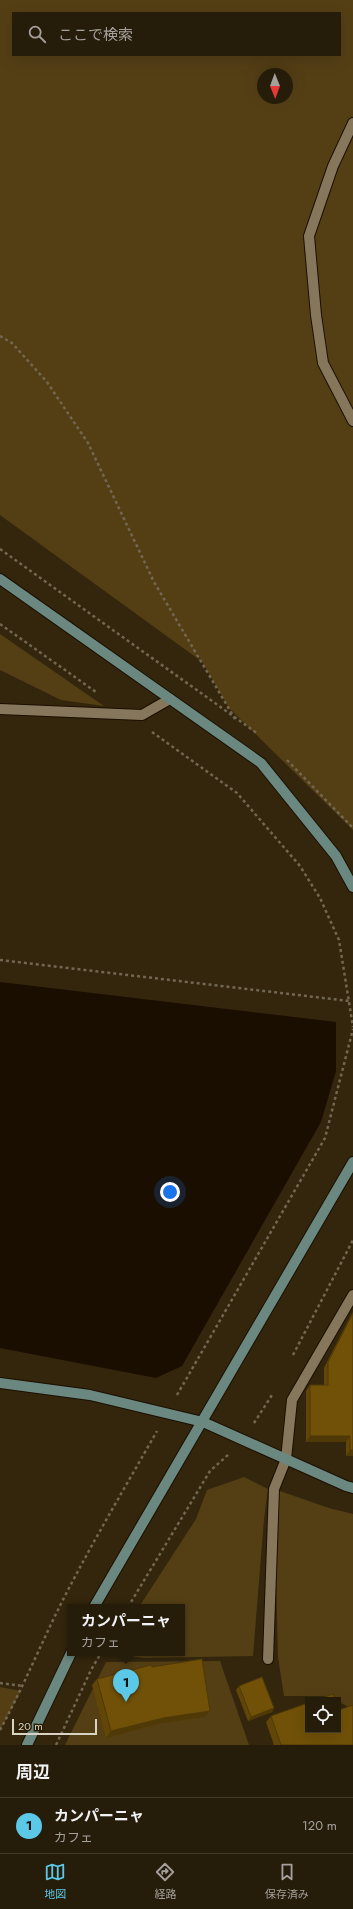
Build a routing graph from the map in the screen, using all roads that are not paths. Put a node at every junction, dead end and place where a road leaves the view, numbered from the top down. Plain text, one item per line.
1 (353, 122) edge
2 (353, 421) edge
3 (0, 579) edge
4 (170, 699) junction
5 (0, 710) edge
6 (353, 887) edge
7 (353, 1162) edge
8 (353, 1295) edge
9 (0, 1383) edge
10 (203, 1422) junction
11 (286, 1459) junction
12 (353, 1488) edge
13 (96, 1604) edge
14 (70, 1656) edge
15 (268, 1659) dead end
16 (27, 1745) edge

1 - 2 street
3 - 4 street
4 - 5 street
4 - 6 street
7 - 10 street
8 - 11 street
9 - 10 street
10 - 11 street
10 - 13 street
11 - 12 street
11 - 15 street
14 - 16 street

